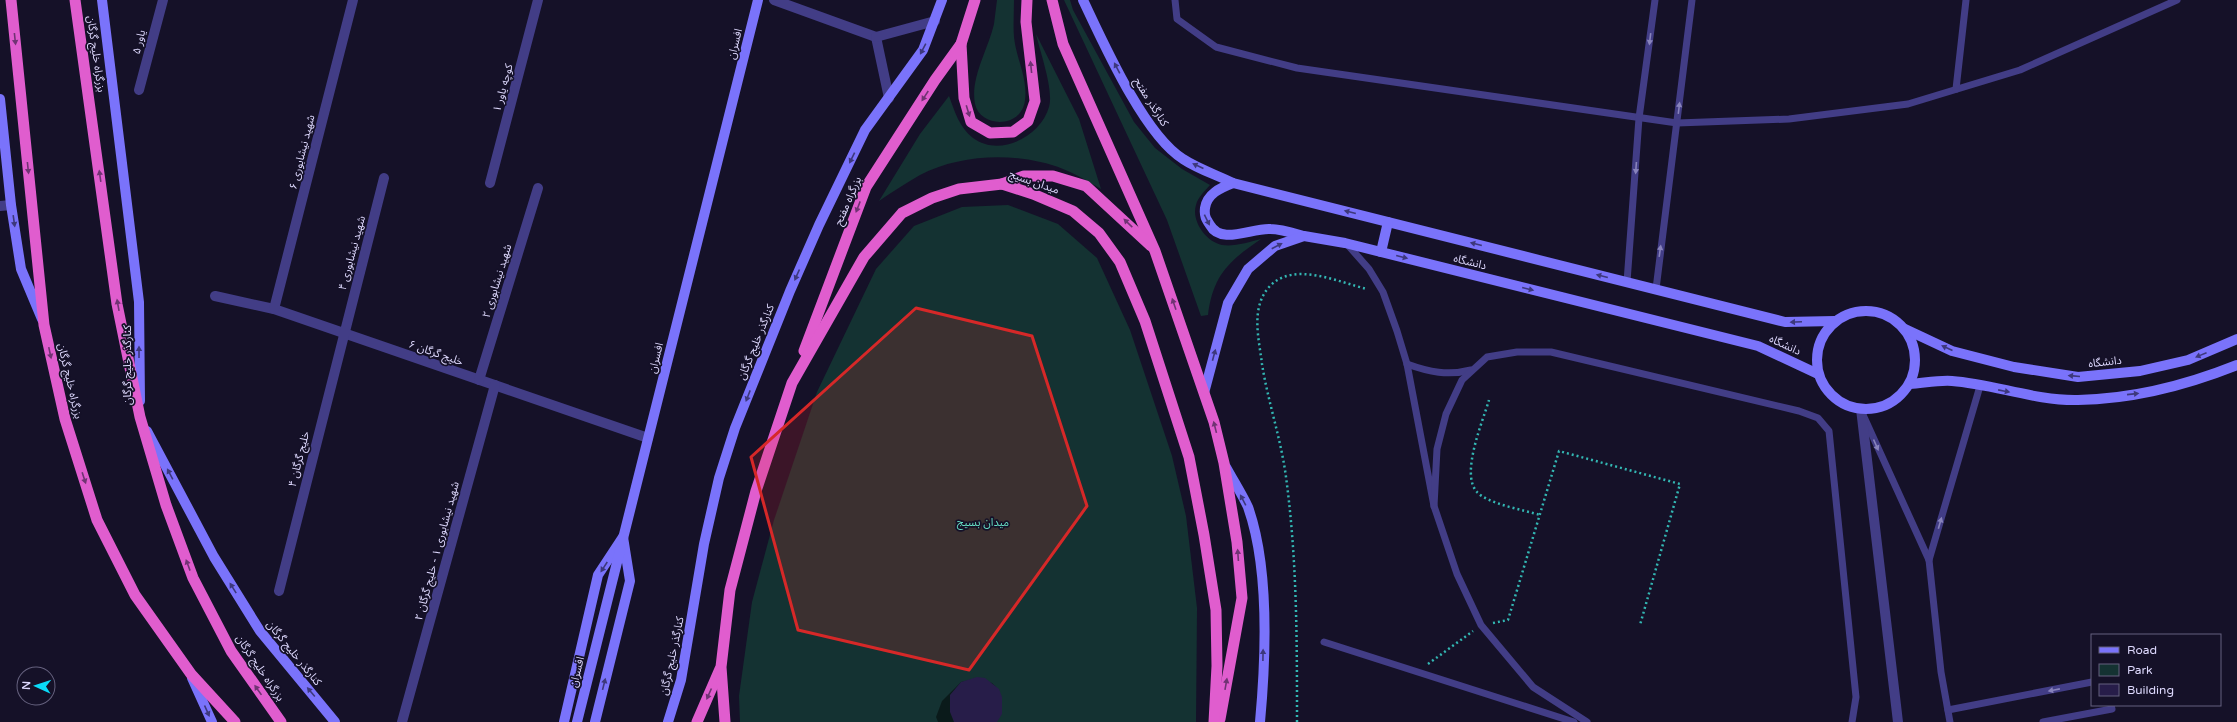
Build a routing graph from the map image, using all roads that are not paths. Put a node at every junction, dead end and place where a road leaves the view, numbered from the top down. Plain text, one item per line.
1 (11, 0) edge
2 (75, 0) edge
3 (102, 0) edge
4 (163, 0) edge
5 (353, 0) edge
6 (538, 0) edge
7 (758, 0) edge
8 (774, 0) edge
9 (942, 0) edge
10 (974, 0) edge
11 (1027, 0) edge
12 (1052, 0) edge
13 (1083, 0) edge
14 (1175, 0) edge
15 (1655, 0) edge
16 (1692, 0) edge
17 (1966, 0) edge
18 (2177, 0) edge
19 (935, 21) junction
20 (876, 37) junction
21 (961, 44) junction
22 (1956, 89) junction
23 (139, 90) dead end
24 (889, 98) junction
25 (0, 99) edge
26 (1639, 118) junction
27 (1677, 123) junction
28 (384, 178) dead end
29 (490, 183) dead end
30 (1233, 183) junction
31 (1002, 184) junction
32 (538, 188) dead end
33 (11, 205) junction
34 (0, 206) edge
35 (1388, 222) junction
36 (1304, 236) junction
37 (1345, 243) junction
38 (1155, 250) junction
39 (1381, 252) junction
40 (1627, 282) junction
41 (1656, 289) junction
42 (215, 296) dead end
43 (274, 309) junction
44 (1835, 320) junction
45 (44, 326) junction
46 (1905, 329) junction
47 (343, 333) junction
48 (2237, 339) edge
49 (1407, 364) junction
50 (2237, 365) edge
51 (1474, 369) junction
52 (1818, 374) junction
53 (479, 380) junction
54 (792, 384) junction
55 (1910, 384) junction
56 (495, 386) junction
57 (1980, 386) junction
58 (1204, 392) junction
59 (1861, 409) junction
60 (140, 417) junction
61 (648, 438) junction
62 (1224, 463) junction
63 (1434, 506) junction
64 (623, 537) junction
65 (1929, 560) junction
66 (279, 591) dead end
67 (1324, 642) dead end
68 (721, 667) junction
69 (190, 674) junction
70 (2091, 682) edge
71 (2111, 706) edge
72 (1262, 707) junction
73 (1948, 710) junction
74 (212, 722) edge
75 (235, 722) edge
76 (281, 722) edge
77 (335, 722) edge
78 (402, 722) edge
79 (564, 722) edge
80 (577, 722) edge
81 (595, 722) edge
82 (668, 722) edge
83 (697, 722) edge
84 (725, 722) edge
85 (1214, 722) edge
86 (1220, 722) edge
87 (1260, 722) edge
88 (1266, 722) edge
89 (1574, 722) edge
90 (1588, 722) edge
91 (1852, 722) edge
92 (1898, 722) edge
93 (1950, 722) edge
94 (2043, 722) edge

1 -> 45 highway, بزرگراه خلیج گرگان
60 -> 2 highway, بزرگراه خلیج گرگان
60 -> 3 main road, کنارگذر خلیج گرگان
4 - 23 street, یاور ۵
5 - 43 street, شهید نیشابوری ۶
6 - 29 street, کوچه یاور ۱
7 - 61 main road, افسران
8 - 20 street
9 - 19 main road, کنارگذر خلیج گرگان
10 - 21 highway, بزرگراه مفتح
21 -> 11 highway
12 - 38 highway
30 -> 13 main road, کنارگذر مفتح
14 - 26 lane
15 -> 26 lane
27 -> 16 lane
17 - 22 lane
18 - 22 lane
19 - 20 street
19 -> 24 main road, کنارگذر خلیج گرگان
20 - 24 street
21 -> 54 highway, بزرگراه مفتح
22 - 27 lane
24 -> 82 main road, کنارگذر خلیج گرگان
25 - 33 main road
26 - 27 lane
26 -> 40 lane
41 -> 27 lane
28 - 47 street, شهید نیشابوری ۴
35 -> 30 main road, دانشگاه
30 -> 36 main road
38 -> 31 highway
31 - 54 highway, میدان بسیج
31 - 85 highway, میدان بسیج
32 - 53 street, شهید نیشابوری ۲
33 - 34 street
33 -> 45 main road
35 - 39 main road
40 -> 35 main road, دانشگاه
36 - 37 main road, دانشگاه
58 -> 36 main road, دانشگاه
37 - 39 main road, دانشگاه
37 - 49 lane
58 -> 38 highway
39 -> 52 main road, دانشگاه
40 - 41 main road, دانشگاه
44 -> 41 main road, دانشگاه
42 - 43 street, خلیج گرگان ۶
43 - 47 street, خلیج گرگان ۶
44 - 46 main road
44 - 52 main road
45 -> 69 highway, بزرگراه خلیج گرگان
48 -> 46 main road, دانشگاه
46 - 55 main road
47 - 53 street, خلیج گرگان ۶
47 - 66 street, خلیج گرگان ۴
49 - 51 lane
49 - 63 lane
57 -> 50 main road
51 - 63 lane
51 - 91 lane
52 - 59 main road
53 - 56 street, خلیج گرگان ۶
54 - 68 highway, میدان بسیج
55 - 57 main road
55 - 59 main road
56 - 61 street, خلیج گرگان ۶
56 - 78 street, شهید نیشابوری ۱ - خلیج گرگان ۲
65 -> 57 lane
62 -> 58 highway
59 -> 65 lane
59 - 92 street
76 -> 60 highway, بزرگراه خلیج گرگان
77 -> 60 main road, کنارگذر خلیج گرگان
61 - 64 main road, افسران
72 -> 62 main road
86 -> 62 highway
63 - 90 lane
64 -> 79 main road
64 - 80 main road, افسران
81 -> 64 main road
65 - 73 lane
67 - 89 lane
68 -> 83 highway
68 - 84 highway, میدان بسیج
69 -> 74 main road
69 - 75 highway, بزرگراه خلیج گرگان
70 -> 73 lane
71 - 94 lane
72 - 87 main road
72 - 88 main road
73 - 93 lane

